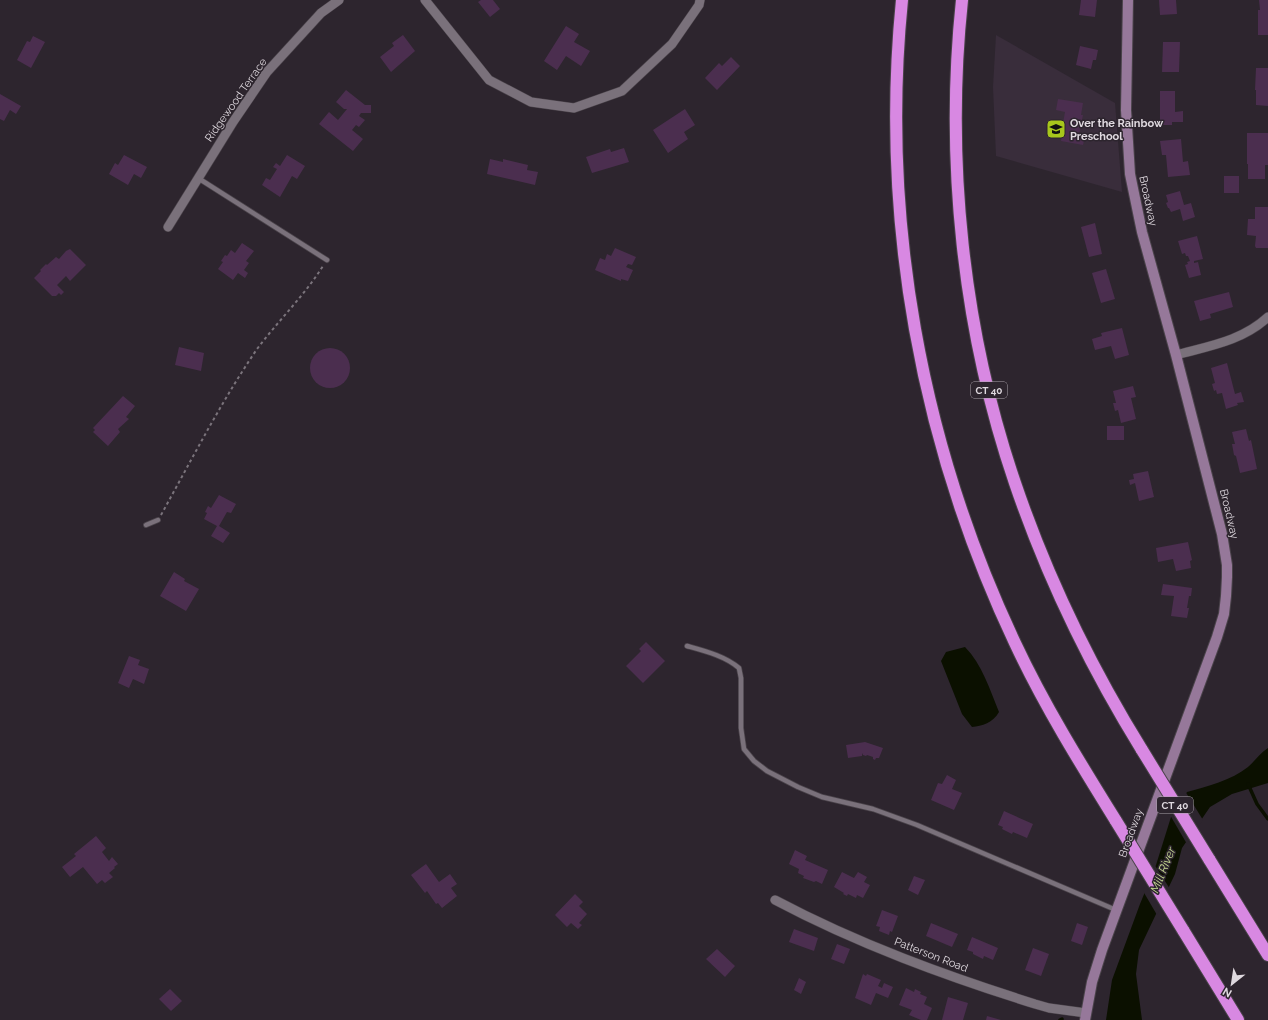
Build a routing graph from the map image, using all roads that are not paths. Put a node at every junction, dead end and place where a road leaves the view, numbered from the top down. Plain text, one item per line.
1 (339, 0) edge
2 (425, 0) edge
3 (700, 0) edge
4 (902, 0) edge
5 (962, 0) edge
6 (1128, 0) edge
7 (198, 178) junction
8 (168, 227) dead end
9 (327, 260) road end
10 (1268, 317) edge
11 (1176, 355) junction
12 (158, 520) road end
13 (146, 525) dead end
14 (687, 646) dead end
15 (774, 900) dead end
16 (1116, 910) junction
17 (1268, 955) edge
18 (1085, 1017) edge
19 (1238, 1020) edge

1 - 7 street, Ridgewood Terrace
2 - 3 street
4 - 19 highway, bridge
5 - 17 highway, CT 40, bridge
6 - 11 main road, Broadway
7 - 8 street, Ridgewood Terrace
7 - 9 lane
10 - 11 street
11 - 16 main road, Broadway
12 - 13 lane
14 - 16 lane
15 - 18 street, Patterson Road
16 - 18 main road, Broadway

